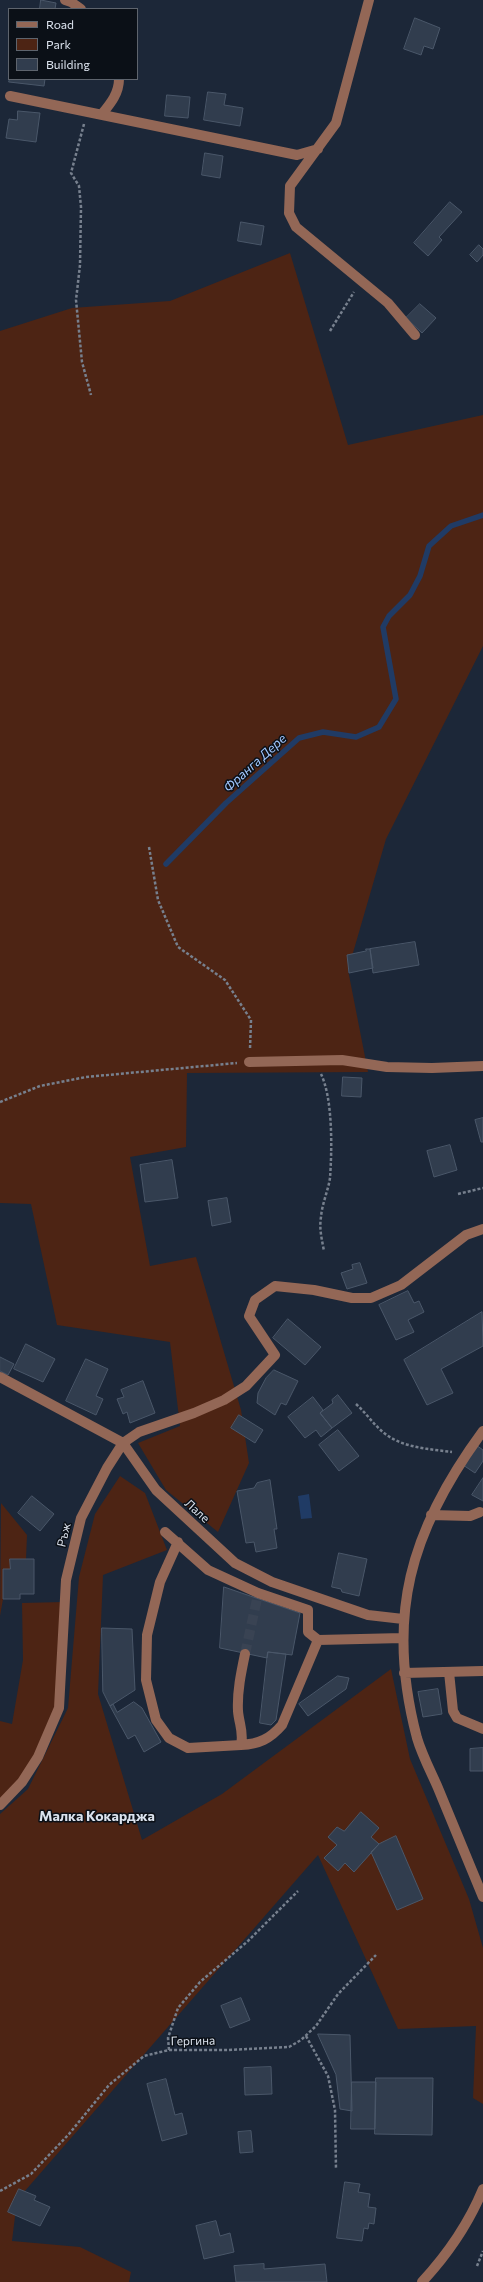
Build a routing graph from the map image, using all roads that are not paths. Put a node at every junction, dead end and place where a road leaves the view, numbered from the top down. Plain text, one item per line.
1 (65, 0) edge
2 (369, 0) edge
3 (80, 8) edge
4 (119, 80) edge
5 (10, 96) dead end
6 (98, 113) junction
7 (318, 150) junction
8 (415, 335) dead end
9 (249, 1062) road end
10 (483, 1066) edge
11 (483, 1229) edge
12 (0, 1377) edge
13 (483, 1431) edge
14 (123, 1443) junction
15 (480, 1512) dead end
16 (431, 1515) junction
17 (166, 1532) dead end
18 (178, 1542) junction
19 (403, 1619) junction
20 (403, 1638) junction
21 (318, 1640) junction
22 (245, 1654) tunnel mouth
23 (483, 1671) edge
24 (449, 1672) junction
25 (404, 1673) junction
26 (483, 1729) edge
27 (241, 1745) junction
28 (0, 1804) edge
29 (483, 1897) edge
30 (483, 2189) edge
31 (422, 2282) edge

1 - 3 street
2 - 7 street
4 - 6 street
5 - 6 street
6 - 7 street
7 - 8 street
9 - 10 street
11 - 14 street, Ръж
12 - 14 street, Лале
13 - 16 street
14 - 19 street, Лале
14 - 28 street, Ръж
15 - 16 street
16 - 19 street
17 - 18 street
18 - 21 street
18 - 27 street
19 - 20 street
20 - 21 street
20 - 25 street
21 - 27 street
22 - 27 street
23 - 24 street
24 - 25 street
24 - 26 street
25 - 29 street
30 - 31 street

